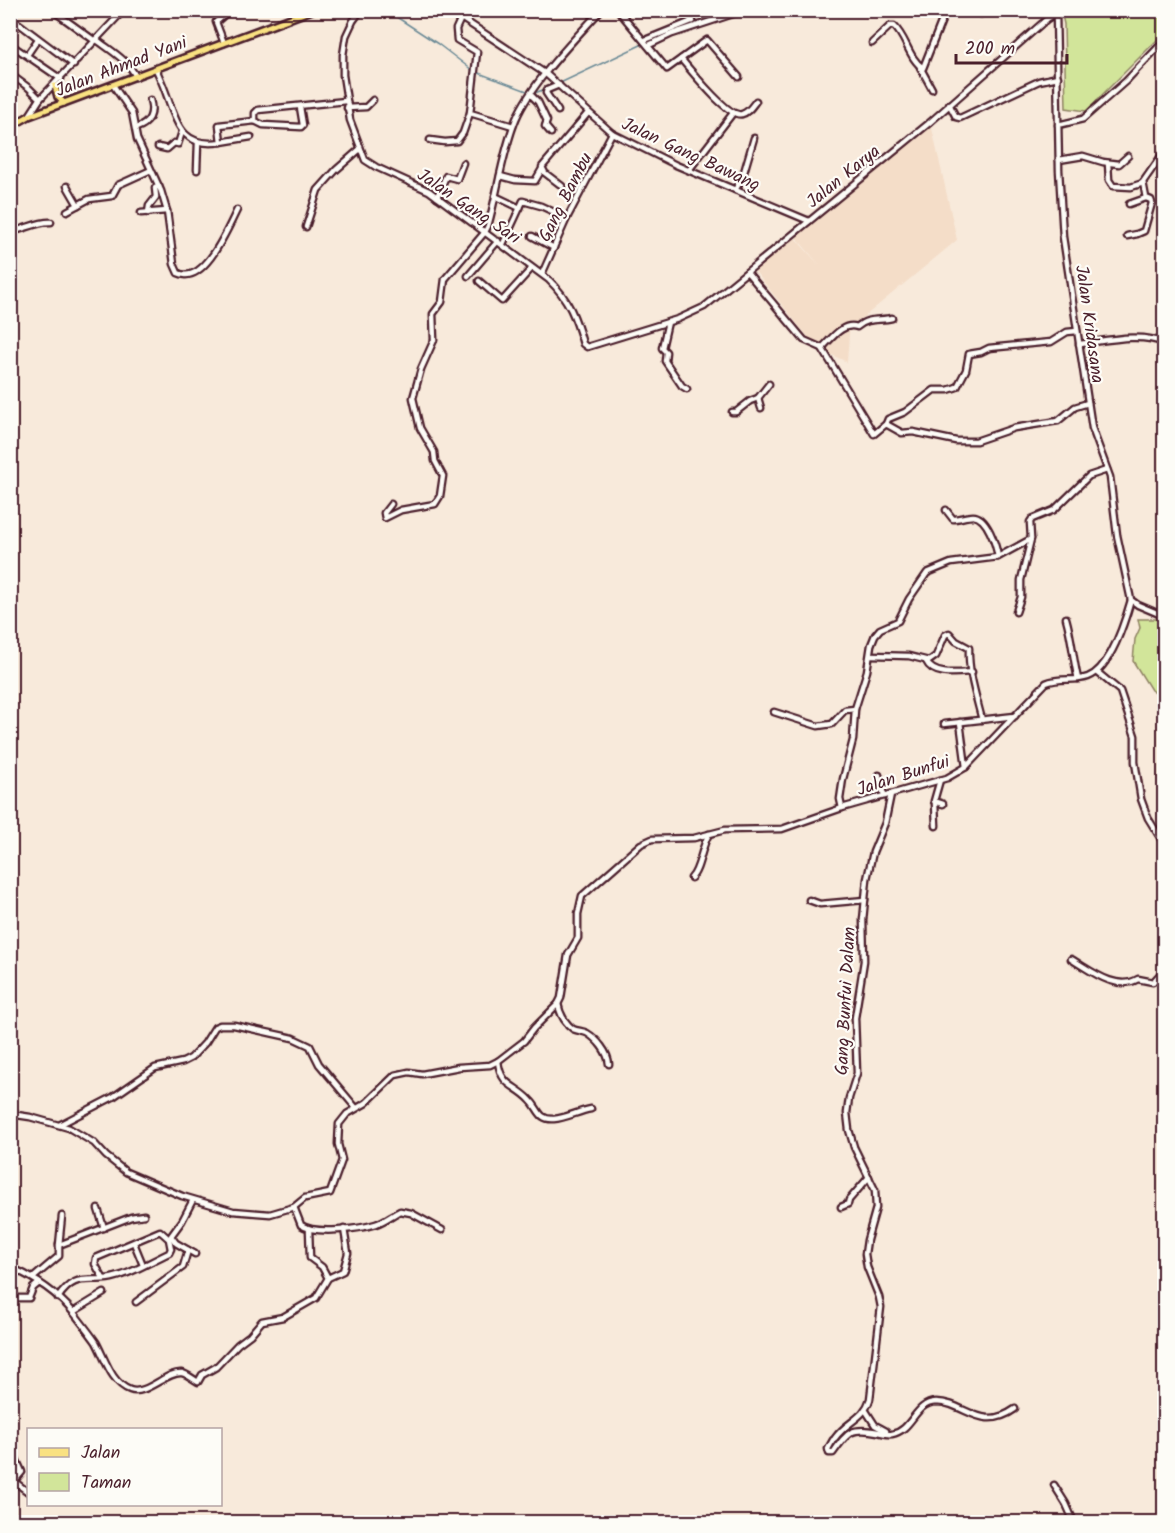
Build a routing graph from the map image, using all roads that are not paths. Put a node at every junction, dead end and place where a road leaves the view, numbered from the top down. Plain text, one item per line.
1 (52, 10) edge
2 (223, 10) edge
3 (312, 10) edge
4 (361, 10) edge
5 (449, 10) edge
6 (618, 10) edge
7 (683, 10) edge
8 (745, 10) edge
9 (946, 10) edge
10 (977, 10) edge
11 (985, 10) edge
12 (599, 11) edge
13 (121, 12) edge
14 (1056, 12) edge
15 (10, 17) edge
16 (461, 18) junction
17 (694, 24) junction
18 (38, 39) junction
19 (96, 40) junction
20 (1164, 41) edge
21 (224, 43) junction
22 (647, 43) junction
23 (10, 44) edge
24 (872, 44) dead end
25 (27, 55) junction
26 (681, 58) junction
27 (74, 65) junction
28 (920, 67) junction
29 (156, 69) junction
30 (10, 74) edge
31 (546, 74) junction
32 (136, 77) junction
33 (739, 77) dead end
34 (1058, 77) junction
35 (61, 79) junction
36 (558, 84) junction
37 (113, 85) junction
38 (55, 86) junction
39 (932, 88) dead end
40 (533, 92) junction
41 (40, 99) junction
42 (150, 100) dead end
43 (373, 100) dead end
44 (346, 101) junction
45 (756, 102) dead end
46 (64, 103) junction
47 (950, 104) junction
48 (300, 107) junction
49 (347, 108) junction
50 (558, 111) dead end
51 (471, 113) junction
52 (588, 113) junction
53 (733, 113) junction
54 (29, 116) junction
55 (255, 121) junction
56 (1058, 125) junction
57 (11, 126) edge
58 (513, 126) junction
59 (136, 128) junction
60 (183, 132) junction
61 (551, 133) dead end
62 (612, 134) junction
63 (251, 137) dead end
64 (754, 138) dead end
65 (430, 140) dead end
66 (198, 142) junction
67 (221, 142) junction
68 (158, 147) dead end
69 (360, 149) junction
70 (1164, 152) edge
71 (1128, 156) dead end
72 (1059, 160) junction
73 (463, 163) dead end
74 (1108, 163) junction
75 (1121, 163) junction
76 (1127, 168) dead end
77 (542, 169) junction
78 (152, 170) junction
79 (197, 170) dead end
80 (689, 170) junction
81 (500, 176) junction
82 (1143, 183) junction
83 (67, 186) dead end
84 (159, 186) junction
85 (562, 186) dead end
86 (735, 190) junction
87 (495, 196) junction
88 (437, 197) junction
89 (1146, 198) junction
90 (1129, 204) dead end
91 (78, 205) junction
92 (520, 208) junction
93 (237, 210) dead end
94 (67, 211) dead end
95 (167, 211) junction
96 (141, 213) dead end
97 (148, 213) junction
98 (567, 218) junction
99 (810, 221) junction
100 (51, 222) dead end
101 (306, 227) dead end
102 (10, 232) edge
103 (485, 232) junction
104 (532, 236) dead end
105 (1127, 236) dead end
106 (500, 243) junction
107 (554, 248) junction
108 (532, 268) junction
109 (747, 272) junction
110 (542, 274) junction
111 (468, 276) dead end
112 (479, 281) dead end
113 (892, 318) dead end
114 (668, 322) junction
115 (1077, 331) junction
116 (630, 333) joint
117 (1164, 343) edge
118 (1079, 344) junction
119 (822, 348) junction
120 (769, 384) dead end
121 (687, 389) dead end
122 (758, 398) junction
123 (1088, 403) junction
124 (761, 408) dead end
125 (732, 412) dead end
126 (886, 424) junction
127 (1107, 470) junction
128 (391, 504) dead end
129 (946, 510) dead end
130 (1031, 539) junction
131 (998, 557) junction
132 (1131, 600) junction
133 (1016, 612) dead end
134 (1164, 616) edge
135 (1066, 618) dead end
136 (871, 655) junction
137 (926, 661) junction
138 (972, 672) junction
139 (1097, 672) junction
140 (1078, 678) junction
141 (855, 709) junction
142 (774, 712) dead end
143 (1015, 716) junction
144 (982, 720) junction
145 (960, 722) junction
146 (944, 724) dead end
147 (966, 767) junction
148 (879, 775) dead end
149 (940, 780) junction
150 (891, 794) junction
151 (885, 796) junction
152 (935, 802) junction
153 (943, 804) dead end
154 (842, 808) junction
155 (936, 826) dead end
156 (710, 833) junction
157 (1164, 844) edge
158 (691, 878) dead end
159 (809, 900) dead end
160 (865, 900) junction
161 (1071, 959) dead end
162 (1164, 970) edge
163 (558, 1005) junction
164 (498, 1061) junction
165 (609, 1064) dead end
166 (356, 1108) junction
167 (591, 1108) dead end
168 (10, 1114) edge
169 (61, 1124) junction
170 (869, 1177) junction
171 (193, 1200) junction
172 (294, 1207) junction
173 (841, 1207) dead end
174 (98, 1209) dead end
175 (144, 1215) dead end
176 (62, 1216) dead end
177 (104, 1228) junction
178 (309, 1229) junction
179 (344, 1229) junction
180 (442, 1230) dead end
181 (170, 1238) junction
182 (134, 1243) junction
183 (59, 1245) junction
184 (1164, 1248) edge
185 (188, 1250) junction
186 (195, 1254) dead end
187 (143, 1265) junction
188 (10, 1267) edge
189 (1161, 1267) dead end
190 (33, 1278) junction
191 (103, 1278) junction
192 (328, 1278) junction
193 (39, 1282) junction
194 (104, 1293) dead end
195 (10, 1298) edge
196 (58, 1298) junction
197 (136, 1302) dead end
198 (73, 1312) junction
199 (1015, 1409) dead end
200 (866, 1411) junction
201 (892, 1434) junction
202 (16, 1460) dead end
203 (13, 1484) edge
204 (1054, 1485) dead end
205 (27, 1491) edge
206 (1074, 1522) edge

1 - 19 street
2 - 21 street
3 - 21 main road, Jalan Ahmad Yani
4 - 44 street, Jalan Gang Sari
5 - 16 street, Jalan Gang Bawang
6 - 22 street
7 - 17 street
8 - 17 street
9 - 28 street
10 - 11 street
12 - 31 street
13 - 19 street
14 - 34 street, Jalan Kridasana
14 - 47 street, Jalan Karya
15 - 18 street
16 - 31 street, Jalan Gang Bawang
16 - 51 street
17 - 22 street
18 - 25 street
18 - 27 street
19 - 27 street
19 - 32 street
20 - 56 street
21 - 29 main road, Jalan Ahmad Yani
22 - 26 street
23 - 25 street
24 - 28 street
25 - 35 street
26 - 33 street
26 - 53 street
27 - 35 street
28 - 39 street
29 - 32 main road, Jalan Ahmad Yani
29 - 60 street
30 - 41 street
31 - 36 street, Jalan Gang Bawang
31 - 40 street
32 - 37 main road, Jalan Ahmad Yani
34 - 47 street
34 - 56 street, Jalan Kridasana
35 - 38 street
36 - 50 street
36 - 52 street, Jalan Gang Bawang
37 - 46 main road, Jalan Ahmad Yani
37 - 59 street
38 - 41 street
38 - 46 main road
40 - 58 street
40 - 61 street
41 - 54 street
42 - 59 street
43 - 49 street
44 - 48 street
44 - 49 street, Jalan Gang Sari
45 - 53 street
46 - 54 main road, Jalan Ahmad Yani
47 - 99 street, Jalan Karya
48 - 55 street
48 - 55 street
49 - 69 street, Jalan Gang Sari
51 - 58 street
51 - 65 street
52 - 62 street, Jalan Gang Bawang
52 - 77 street
53 - 80 street
54 - 57 main road, Jalan Ahmad Yani
55 - 67 street
56 - 72 street, Jalan Kridasana
58 - 81 street
59 - 78 street
60 - 66 street
60 - 68 street
62 - 80 street, Jalan Gang Bawang
62 - 98 street, Gang Bambu
63 - 67 street
64 - 86 street
66 - 67 street
66 - 79 street
69 - 88 street, Jalan Gang Sari
69 - 101 street
70 - 82 street
71 - 75 street
72 - 74 street
72 - 115 street, Jalan Kridasana
73 - 88 street
74 - 75 street
74 - 82 street
75 - 76 street
77 - 81 street
77 - 85 street
78 - 84 street
78 - 91 street
80 - 86 street, Jalan Gang Bawang
81 - 87 street
82 - 89 street
83 - 91 street
84 - 95 street
84 - 97 street
86 - 99 street, Jalan Gang Bawang
87 - 92 street
87 - 103 street
88 - 103 street, Jalan Gang Sari
89 - 90 street
89 - 105 street
91 - 94 street
92 - 98 street
92 - 106 street
93 - 95 street
95 - 97 street
96 - 97 street
98 - 107 street, Gang Bambu
99 - 109 street, Jalan Karya
100 - 102 street
103 - 106 street, Jalan Gang Sari
103 - 128 street
104 - 107 street
106 - 108 street, Jalan Gang Sari
106 - 111 street
107 - 110 street, Gang Bambu
108 - 110 street, Jalan Gang Sari
108 - 112 street
109 - 114 street, Jalan Karya
109 - 119 street
110 - 116 street, Jalan Gang Sari
113 - 119 street
114 - 116 street, Jalan Karya
114 - 121 street
115 - 118 street, Jalan Kridasana
115 - 126 street
117 - 118 street
118 - 123 street, Jalan Kridasana
119 - 126 street
120 - 122 street
122 - 124 street
122 - 125 street
123 - 126 street
123 - 127 street, Jalan Kridasana
127 - 130 street
127 - 132 street, Jalan Kridasana
129 - 131 street
130 - 131 street
130 - 133 street
131 - 136 street
132 - 134 street
132 - 139 street
135 - 140 street
136 - 137 street
136 - 141 street
137 - 138 street
137 - 138 street
138 - 144 street
139 - 140 street, Jalan Bunfui
139 - 157 street
140 - 143 street, Jalan Bunfui
141 - 142 street
141 - 154 street
143 - 144 street
143 - 147 street, Jalan Bunfui
144 - 145 street
145 - 146 street
145 - 147 street
147 - 149 street, Jalan Bunfui
148 - 151 street
149 - 150 street, Jalan Bunfui
149 - 152 street
150 - 151 street, Jalan Bunfui
150 - 160 street, Gang Bunfui Dalam
151 - 154 street, Jalan Bunfui
152 - 153 street
152 - 155 street
154 - 156 street, Jalan Bunfui
156 - 158 street
156 - 163 street, Jalan Bunfui
159 - 160 street
160 - 170 street, Gang Bunfui Dalam
161 - 162 street
163 - 164 street
163 - 165 street
164 - 166 street
164 - 167 street
166 - 169 street
166 - 172 street
168 - 169 street
169 - 171 street
170 - 173 street
170 - 200 street, Gang Bunfui Dalam
171 - 172 street
171 - 181 street
172 - 178 street
174 - 177 street
175 - 177 street
176 - 183 street
177 - 183 street
178 - 179 street
178 - 192 street
179 - 180 street
179 - 192 street
181 - 182 street
181 - 185 street
181 - 187 street
182 - 187 street
182 - 191 street
183 - 190 street
184 - 189 street
185 - 186 street
185 - 197 street
187 - 191 street
188 - 190 street
190 - 193 street
191 - 196 street
192 - 198 street
193 - 195 street
193 - 196 street
194 - 198 street
196 - 198 street
199 - 201 street
200 - 201 street
200 - 201 street
202 - 203 street
203 - 205 street
204 - 206 street

